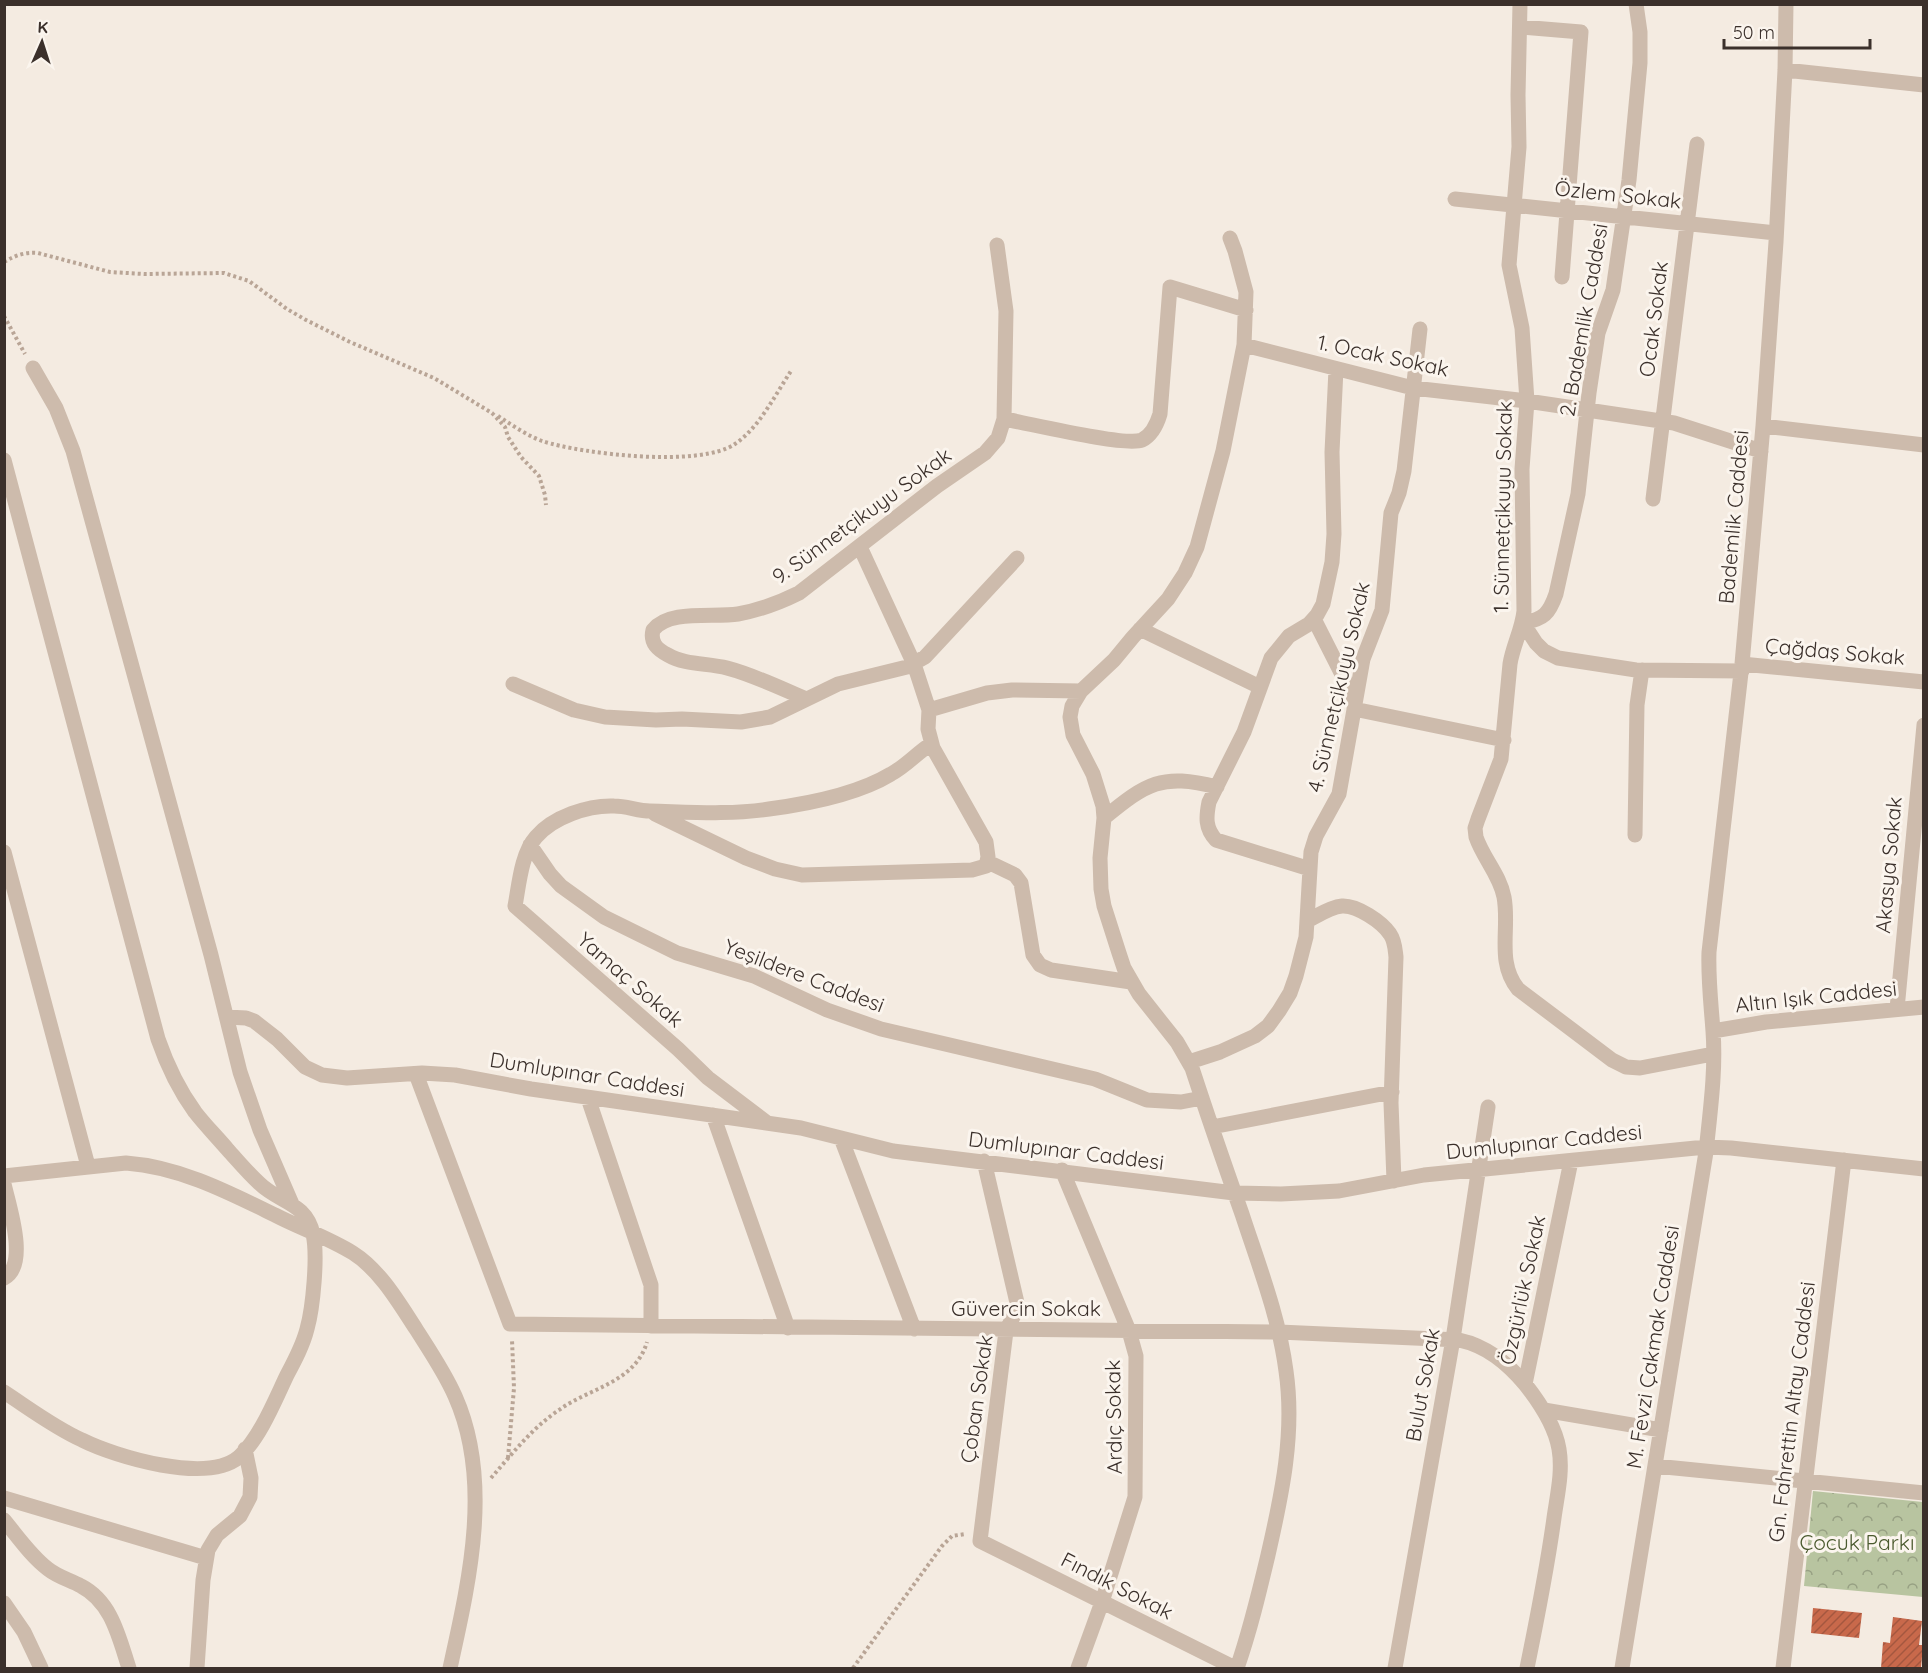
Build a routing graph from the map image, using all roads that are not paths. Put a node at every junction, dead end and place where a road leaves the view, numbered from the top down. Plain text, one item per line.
1 (1520, 4) edge
2 (1636, 4) edge
3 (1786, 4) edge
4 (1520, 27) junction
5 (1785, 70) junction
6 (1923, 85) edge
7 (1697, 144) dead end
8 (1455, 199) dead end
9 (1514, 205) junction
10 (1567, 211) junction
11 (1624, 217) junction
12 (1687, 224) junction
13 (1776, 233) junction
14 (1230, 238) dead end
15 (998, 245) dead end
16 (1562, 277) dead end
17 (1246, 310) junction
18 (1420, 329) dead end
19 (1244, 345) junction
20 (33, 368) road end
21 (1336, 369) junction
22 (1413, 388) junction
23 (1527, 401) junction
24 (1588, 409) junction
25 (1004, 419) junction
26 (1663, 421) junction
27 (1763, 426) junction
28 (1923, 445) edge
29 (1761, 451) junction
30 (4, 460) edge
31 (1653, 499) dead end
32 (860, 547) junction
33 (1017, 558) dead end
34 (1314, 619) junction
35 (1523, 623) junction
36 (1140, 629) junction
37 (914, 664) junction
38 (1742, 668) junction
39 (1642, 670) junction
40 (1923, 682) edge
41 (513, 684) dead end
42 (1260, 687) junction
43 (1081, 691) junction
44 (806, 699) junction
45 (1354, 704) junction
46 (929, 710) junction
47 (1923, 725) edge
48 (1504, 740) junction
49 (931, 744) junction
50 (1217, 787) junction
51 (646, 811) junction
52 (1104, 818) junction
53 (1635, 836) dead end
54 (530, 845) junction
55 (4, 852) edge
56 (988, 862) junction
57 (1310, 869) junction
58 (1307, 921) junction
59 (1131, 982) junction
60 (1923, 1007) edge
61 (1897, 1009) junction
62 (227, 1017) junction
63 (1713, 1031) junction
64 (1713, 1054) junction
65 (1188, 1062) junction
66 (416, 1074) junction
67 (1392, 1092) junction
68 (588, 1098) junction
69 (1202, 1098) junction
70 (1488, 1107) dead end
71 (713, 1115) junction
72 (769, 1124) junction
73 (1212, 1127) junction
74 (841, 1138) junction
75 (1706, 1147) junction
76 (1844, 1160) junction
77 (984, 1161) junction
78 (1571, 1161) junction
79 (88, 1166) junction
80 (1923, 1168) edge
81 (1479, 1169) junction
82 (1062, 1170) junction
83 (4, 1176) edge
84 (1394, 1181) junction
85 (4, 1184) edge
86 (1234, 1193) junction
87 (292, 1204) junction
88 (313, 1234) junction
89 (4, 1278) edge
90 (651, 1326) junction
91 (788, 1328) junction
92 (914, 1329) junction
93 (1006, 1331) junction
94 (1129, 1331) junction
95 (1279, 1332) junction
96 (1453, 1339) junction
97 (1525, 1384) junction
98 (4, 1392) edge
99 (1544, 1410) junction
100 (1661, 1430) junction
101 (245, 1449) junction
102 (1655, 1466) junction
103 (1805, 1481) junction
104 (1923, 1493) edge
105 (4, 1498) edge
106 (4, 1520) edge
107 (980, 1541) joint
108 (206, 1558) junction
109 (1102, 1602) junction
110 (4, 1603) edge
111 (41, 1668) edge
112 (129, 1668) edge
113 (197, 1668) edge
114 (450, 1668) edge
115 (1078, 1668) edge
116 (1236, 1668) edge
117 (1395, 1668) edge
118 (1527, 1668) edge
119 (1622, 1668) edge
120 (1782, 1668) edge

1 - 4 street, 1. Sünnetçikuyu Sokak
2 - 11 street, 2. Bademlik Caddesi
3 - 5 street, Bademlik Caddesi
4 - 9 street, 1. Sünnetçikuyu Sokak
4 - 10 street
5 - 6 street
5 - 13 street, Bademlik Caddesi
7 - 12 street, Ocak Sokak
8 - 9 street, Özlem Sokak
9 - 10 street, Özlem Sokak
9 - 23 street, 1. Sünnetçikuyu Sokak
10 - 11 street, Özlem Sokak
10 - 16 street
11 - 12 street, Özlem Sokak
11 - 24 street, 2. Bademlik Caddesi
12 - 13 street, Özlem Sokak
12 - 26 street, Ocak Sokak
13 - 27 street, Bademlik Caddesi
14 - 17 street
15 - 25 street, 9. Sünnetçikuyu Sokak
17 - 19 street
17 - 25 street
18 - 22 street, 4. Sünnetçikuyu Sokak
19 - 21 street, 1. Ocak Sokak
19 - 36 street
20 - 62 street
21 - 22 street, 1. Ocak Sokak
21 - 34 street
22 - 23 street, 1. Ocak Sokak
22 - 45 street, 4. Sünnetçikuyu Sokak
23 - 24 street, 1. Ocak Sokak
23 - 35 street, 1. Sünnetçikuyu Sokak
24 - 26 street, 1. Ocak Sokak
24 - 35 street, 2. Bademlik Caddesi
25 - 32 street, 9. Sünnetçikuyu Sokak
26 - 29 street, 1. Ocak Sokak
26 - 31 street, Ocak Sokak
27 - 28 street
27 - 29 street, Bademlik Caddesi
29 - 38 street, Bademlik Caddesi
30 - 87 street
32 - 37 street
32 - 44 street, 9. Sünnetçikuyu Sokak
33 - 37 street
34 - 42 street
34 - 45 street
35 - 39 street, Çağdaş Sokak
35 - 48 street, 1. Sünnetçikuyu Sokak
36 - 42 street
36 - 43 street
37 - 44 street
37 - 46 street
38 - 39 street, Çağdaş Sokak
38 - 40 street, Çağdaş Sokak
38 - 63 street, Bademlik Caddesi
39 - 53 street
41 - 44 street
42 - 50 street
43 - 46 street
43 - 52 street
45 - 48 street
45 - 57 street, 4. Sünnetçikuyu Sokak
46 - 49 street
47 - 61 street, Akasya Sokak
48 - 64 street, 1. Sünnetçikuyu Sokak
49 - 51 street
49 - 56 street
50 - 52 street
50 - 57 street
51 - 54 street
51 - 56 street
52 - 59 street
54 - 69 street, Yeşildere Caddesi
54 - 72 street, Yamaç Sokak
55 - 79 street
56 - 59 street
57 - 58 street, 4. Sünnetçikuyu Sokak
58 - 65 street, 4. Sünnetçikuyu Sokak
58 - 67 street
59 - 65 street
60 - 61 street, Altın Işık Caddesi
61 - 63 street, Altın Işık Caddesi
62 - 66 street, Dumlupınar Caddesi
62 - 87 street
63 - 64 street, M. Fevzi Çakmak Caddesi
64 - 75 street, M. Fevzi Çakmak Caddesi
65 - 69 street
66 - 68 street, Dumlupınar Caddesi
66 - 90 street, Güvercin Sokak
67 - 73 street
67 - 84 street
68 - 71 street, Dumlupınar Caddesi
68 - 90 street
69 - 73 street
70 - 81 street, Bulut Sokak
71 - 72 street, Dumlupınar Caddesi
71 - 91 street
72 - 74 street, Dumlupınar Caddesi
73 - 86 street
74 - 77 street, Dumlupınar Caddesi
74 - 92 street
75 - 76 street, Dumlupınar Caddesi
75 - 78 street, Dumlupınar Caddesi
75 - 100 street, M. Fevzi Çakmak Caddesi
76 - 80 street, Dumlupınar Caddesi
76 - 103 street, Gn. Fahrettin Altay Caddesi
77 - 82 street, Dumlupınar Caddesi
77 - 93 street, Çoban Sokak
78 - 81 street, Dumlupınar Caddesi
78 - 97 street, Özgürlük Sokak
79 - 83 street
79 - 88 street
81 - 84 street, Dumlupınar Caddesi
81 - 96 street, Bulut Sokak
82 - 86 street, Dumlupınar Caddesi
82 - 94 street, Ardıç Sokak
84 - 86 street, Dumlupınar Caddesi
85 - 89 street
86 - 95 street
87 - 88 street
88 - 101 street
88 - 114 street
90 - 91 street, Güvercin Sokak
91 - 92 street, Güvercin Sokak
92 - 93 street, Güvercin Sokak
93 - 94 street, Güvercin Sokak
93 - 107 street, Çoban Sokak
94 - 95 street, Güvercin Sokak
94 - 109 street, Ardıç Sokak
95 - 96 street, Güvercin Sokak
95 - 116 street
96 - 97 street, Güvercin Sokak
96 - 117 street, Bulut Sokak
97 - 99 street, Özgürlük Sokak
98 - 101 street
99 - 100 street
99 - 118 street, Özgürlük Sokak
100 - 102 street, M. Fevzi Çakmak Caddesi
101 - 108 street
102 - 103 street
102 - 119 street, M. Fevzi Çakmak Caddesi
103 - 104 street
103 - 120 street, Gn. Fahrettin Altay Caddesi
105 - 108 street
106 - 112 street
107 - 109 street, Fındık Sokak
108 - 113 street
109 - 115 street, Ardıç Sokak
109 - 116 street, Fındık Sokak
110 - 111 street

